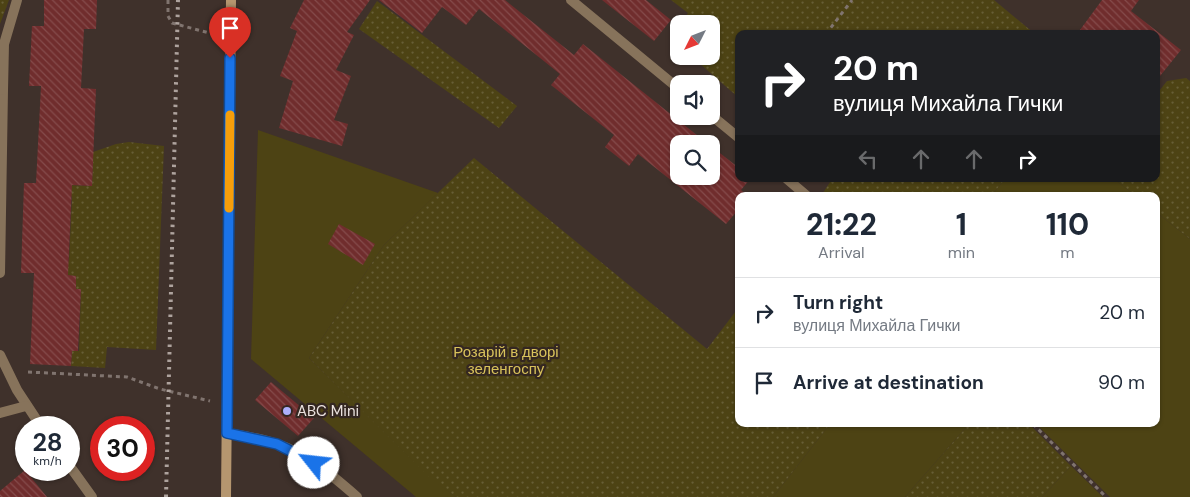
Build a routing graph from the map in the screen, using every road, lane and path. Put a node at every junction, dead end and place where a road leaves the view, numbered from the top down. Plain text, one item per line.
1 (17, 0) edge
2 (168, 0) edge
3 (231, 0) edge
4 (571, 0) edge
5 (852, 0) edge
6 (829, 30) edge
7 (231, 39) junction
8 (670, 82) edge
9 (1, 89) edge
10 (720, 122) edge
11 (735, 135) edge
12 (790, 182) edge
13 (802, 192) edge
14 (0, 273) edge
15 (0, 355) edge
16 (6, 371) junction
17 (26, 406) junction
18 (228, 406) junction
19 (0, 412) edge
20 (33, 416) edge
21 (1036, 427) edge
22 (227, 433) junction
23 (80, 480) edge
24 (92, 497) edge
25 (226, 497) edge
26 (357, 497) edge
27 (1106, 497) edge

1 - 9 street
2 - 7 path
3 - 7 street
4 - 8 street
5 - 6 path
7 - 18 street
9 - 14 street
10 - 11 street
12 - 13 street
15 - 16 street
16 - 17 street
16 - 18 path
17 - 19 street
17 - 20 street
18 - 22 street
21 - 27 path
22 - 25 street
22 - 26 street
23 - 24 street

